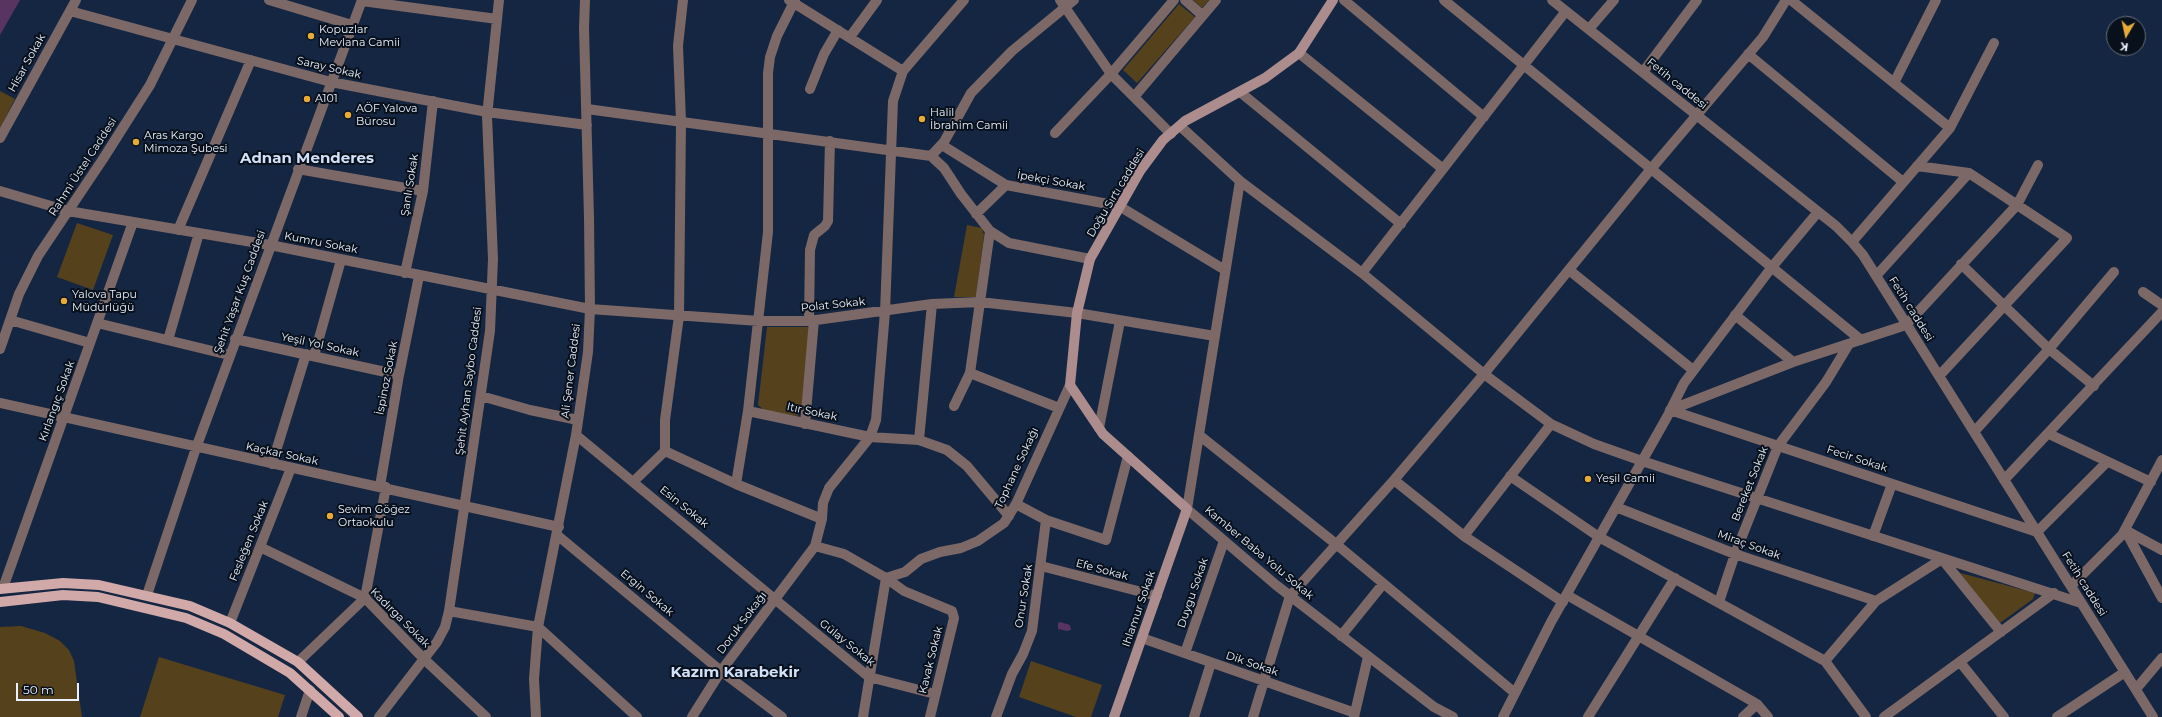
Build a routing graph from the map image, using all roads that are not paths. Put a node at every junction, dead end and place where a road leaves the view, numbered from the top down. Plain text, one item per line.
1 (76, 0) edge
2 (192, 0) edge
3 (269, 0) edge
4 (499, 0) edge
5 (585, 0) edge
6 (682, 0) edge
7 (877, 0) edge
8 (964, 0) edge
9 (1074, 0) edge
10 (1174, 0) edge
11 (1185, 0) edge
12 (1216, 0) edge
13 (1333, 0) edge
14 (1344, 0) edge
15 (1444, 0) edge
16 (1552, 0) edge
17 (1614, 0) edge
18 (1697, 0) edge
19 (1786, 0) edge
20 (1791, 0) edge
21 (1936, 0) edge
22 (362, 1) edge
23 (792, 1) edge
24 (1063, 4) edge
25 (70, 11) junction
26 (1566, 11) junction
27 (1202, 16) junction
28 (497, 19) junction
29 (352, 25) junction
30 (1589, 29) junction
31 (838, 30) junction
32 (850, 37) junction
33 (174, 39) junction
34 (1994, 43) dead end
35 (1299, 53) junction
36 (1748, 54) junction
37 (251, 60) junction
38 (1524, 65) junction
39 (902, 71) junction
40 (1643, 72) junction
41 (1111, 74) junction
42 (331, 82) junction
43 (1894, 83) junction
44 (810, 89) dead end
45 (1240, 92) junction
46 (1134, 98) junction
47 (433, 101) junction
48 (587, 109) junction
49 (487, 112) junction
50 (1696, 115) junction
51 (1484, 117) junction
52 (681, 121) junction
53 (587, 125) junction
54 (1180, 126) junction
55 (1950, 128) junction
56 (769, 133) junction
57 (1055, 133) dead end
58 (1171, 134) junction
59 (0, 138) edge
60 (830, 141) junction
61 (942, 145) junction
62 (891, 150) junction
63 (931, 156) junction
64 (2038, 165) dead end
65 (1917, 166) junction
66 (1651, 168) junction
67 (298, 169) junction
68 (1443, 169) junction
69 (1969, 172) junction
70 (1240, 181) junction
71 (1903, 182) junction
72 (1006, 184) junction
73 (0, 191) edge
74 (422, 191) junction
75 (2017, 205) junction
76 (1119, 206) junction
77 (68, 211) junction
78 (1818, 212) junction
79 (976, 214) junction
80 (133, 222) junction
81 (1401, 224) junction
82 (178, 230) junction
83 (990, 231) junction
84 (199, 233) junction
85 (1852, 242) junction
86 (270, 245) junction
87 (1090, 259) junction
88 (341, 260) junction
89 (1961, 264) junction
90 (1772, 268) junction
91 (1225, 270) junction
92 (1569, 270) junction
93 (2114, 272) dead end
94 (405, 273) junction
95 (1362, 273) junction
96 (419, 276) junction
97 (1876, 276) junction
98 (492, 290) junction
99 (2142, 292) dead end
100 (980, 302) junction
101 (932, 304) junction
102 (2162, 305) edge
103 (2004, 307) junction
104 (590, 309) junction
105 (885, 312) junction
106 (2162, 312) edge
107 (1077, 313) junction
108 (679, 316) junction
109 (1735, 316) junction
110 (10, 320) junction
111 (812, 320) junction
112 (759, 321) junction
113 (1120, 321) junction
114 (97, 323) junction
115 (1906, 325) junction
116 (1215, 336) junction
117 (235, 339) junction
118 (168, 340) junction
119 (1860, 340) junction
120 (90, 343) junction
121 (1849, 344) junction
122 (0, 349) edge
123 (2049, 349) junction
124 (229, 355) junction
125 (310, 355) junction
126 (1793, 362) junction
127 (1693, 370) junction
128 (970, 373) junction
129 (1484, 374) junction
130 (399, 375) junction
131 (1939, 376) junction
132 (1070, 385) junction
133 (2094, 386) junction
134 (481, 396) junction
135 (0, 403) edge
136 (954, 406) dead end
137 (1059, 408) junction
138 (1670, 410) junction
139 (748, 411) junction
140 (63, 418) junction
141 (578, 420) junction
142 (805, 424) junction
143 (1551, 424) junction
144 (1099, 428) junction
145 (1974, 432) junction
146 (2049, 434) junction
147 (576, 435) junction
148 (1199, 435) junction
149 (870, 437) junction
150 (919, 440) junction
151 (1778, 446) junction
152 (196, 448) junction
153 (665, 451) junction
154 (1128, 456) junction
155 (2162, 460) edge
156 (1642, 461) junction
157 (2107, 462) junction
158 (272, 464) junction
159 (291, 468) junction
160 (1510, 476) junction
161 (1394, 480) junction
162 (2004, 480) junction
163 (2156, 480) edge
164 (633, 482) junction
165 (736, 484) junction
166 (1892, 484) junction
167 (383, 487) junction
168 (1758, 499) junction
169 (1016, 504) junction
170 (464, 507) junction
171 (1616, 507) junction
172 (1187, 509) junction
173 (1009, 516) junction
174 (822, 519) junction
175 (1046, 520) junction
176 (2125, 530) junction
177 (558, 531) junction
178 (2037, 532) junction
179 (1464, 536) junction
180 (1873, 536) junction
181 (1599, 537) junction
182 (1224, 541) junction
183 (1336, 544) junction
184 (815, 546) junction
185 (260, 547) junction
186 (2162, 550) edge
187 (1735, 554) junction
188 (1942, 558) junction
189 (1041, 566) junction
190 (886, 578) junction
191 (1675, 578) junction
192 (1383, 584) junction
193 (2071, 586) junction
194 (1, 588) edge
195 (2054, 593) junction
196 (148, 595) junction
197 (1157, 596) junction
198 (1290, 596) junction
199 (365, 598) junction
200 (1565, 598) junction
201 (2162, 598) edge
202 (775, 600) junction
203 (1876, 601) junction
204 (0, 602) edge
205 (1719, 602) junction
206 (2081, 603) junction
207 (145, 607) junction
208 (449, 611) junction
209 (230, 623) junction
210 (538, 627) junction
211 (2000, 632) junction
212 (1341, 636) junction
213 (1639, 636) junction
214 (1142, 638) junction
215 (1184, 654) junction
216 (1368, 657) junction
217 (2162, 658) edge
218 (425, 660) junction
219 (1825, 661) junction
220 (298, 662) junction
221 (1960, 662) junction
222 (1211, 663) junction
223 (721, 671) junction
224 (2125, 672) junction
225 (869, 677) junction
226 (1264, 681) junction
227 (2136, 689) junction
228 (310, 690) junction
229 (935, 694) junction
230 (1515, 694) junction
231 (1757, 704) junction
232 (1433, 712) edge
233 (1354, 715) edge
234 (1593, 715) edge
235 (301, 717) edge
236 (339, 717) edge
237 (358, 717) edge
238 (379, 717) edge
239 (486, 717) edge
240 (536, 717) edge
241 (637, 717) edge
242 (692, 717) edge
243 (782, 717) edge
244 (864, 717) edge
245 (930, 717) edge
246 (996, 717) edge
247 (1114, 717) edge
248 (1194, 717) edge
249 (1253, 717) edge
250 (1453, 717) edge
251 (1502, 717) edge
252 (1743, 717) edge
253 (1768, 717) edge
254 (1866, 717) edge
255 (1884, 717) edge
256 (2004, 717) edge
257 (2058, 717) edge
258 (2154, 717) edge

1 - 25 street, Hisar Sokak
2 - 33 street, Rahmi Üstel Caddesi
3 - 29 street
4 - 28 street, Şehit Ayhan Saybo Caddesi
5 - 48 street, Ali Şener Caddesi
6 - 52 street
7 - 32 street
8 - 39 street
9 - 24 street
10 - 41 street
11 - 27 street
12 - 27 street
13 - 35 street, Doğu Sırtı caddesi
14 - 51 street
15 - 38 street
16 - 26 street, Fetih caddesi
17 - 30 street
18 - 40 street
19 - 36 street
20 - 43 street
21 - 43 street
22 - 28 street
22 - 29 street, Şehit Yaşar Kuş Caddesi
23 - 31 street
23 - 56 street
24 - 41 street
24 - 61 street
25 - 33 street, Saray Sokak
25 - 59 street, Hisar Sokak
26 - 30 street, Fetih caddesi
26 - 38 street
27 - 46 street
28 - 49 street, Şehit Ayhan Saybo Caddesi
29 - 42 street, Şehit Yaşar Kuş Caddesi
30 - 40 street, Fetih caddesi
31 - 32 street
31 - 44 street
32 - 39 street
33 - 37 street, Saray Sokak
33 - 77 street, Rahmi Üstel Caddesi
34 - 55 street
35 - 45 street, Doğu Sırtı caddesi
35 - 68 street
36 - 50 street
36 - 71 street
37 - 42 street, Saray Sokak
37 - 82 street
38 - 51 street
38 - 66 street
39 - 62 street
40 - 50 street, Fetih caddesi
41 - 46 street
41 - 57 street
42 - 47 street, Saray Sokak
42 - 67 street, Şehit Yaşar Kuş Caddesi
43 - 55 street
45 - 54 street, Doğu Sırtı caddesi
45 - 81 street
46 - 58 street
47 - 49 street, Saray Sokak
47 - 74 street, Şanlı Sokak
48 - 52 street
48 - 53 street, Ali Şener Caddesi
49 - 53 street, Saray Sokak
49 - 98 street, Şehit Ayhan Saybo Caddesi
50 - 66 street
50 - 78 street, Fetih caddesi
51 - 68 street
52 - 56 street
52 - 108 street
53 - 104 street, Ali Şener Caddesi
54 - 58 street, Doğu Sırtı caddesi
54 - 70 street
55 - 65 street
56 - 60 street
56 - 112 street
58 - 76 street, Doğu Sırtı caddesi
60 - 62 street
60 - 111 street
61 - 63 street
61 - 72 street, İpekçi Sokak
62 - 63 street
62 - 105 street
63 - 79 street
64 - 75 street
65 - 69 street
65 - 71 street
66 - 90 street
66 - 92 street
67 - 74 street
67 - 86 street, Şehit Yaşar Kuş Caddesi
68 - 81 street
69 - 75 street
69 - 97 street
70 - 91 street
70 - 95 street
71 - 85 street
72 - 76 street, İpekçi Sokak
72 - 79 street
73 - 77 street, Kumru Sokak
74 - 94 street, Şanlı Sokak
75 - 89 street
75 - 103 street
76 - 87 street, Doğu Sırtı caddesi
76 - 91 street
77 - 80 street, Kumru Sokak
77 - 110 street, Rahmi Üstel Caddesi
78 - 85 street, Fetih caddesi
78 - 90 street
79 - 83 street
80 - 82 street, Kumru Sokak
80 - 114 street, Kırlangıç Sokak
81 - 95 street
82 - 84 street, Kumru Sokak
83 - 87 street
83 - 100 street
84 - 86 street, Kumru Sokak
84 - 118 street
85 - 97 street, Fetih caddesi
86 - 88 street, Kumru Sokak
86 - 117 street, Şehit Yaşar Kuş Caddesi
87 - 107 street, Doğu Sırtı caddesi
88 - 94 street, Kumru Sokak
88 - 125 street
89 - 103 street
89 - 115 street
90 - 109 street
90 - 119 street
91 - 116 street
92 - 127 street
92 - 129 street
93 - 123 street
94 - 96 street, Kumru Sokak
95 - 129 street
96 - 98 street, Kumru Sokak
96 - 130 street, İspinoz Sokak
97 - 115 street, Fetih caddesi
98 - 104 street, Kumru Sokak
98 - 134 street, Şehit Ayhan Saybo Caddesi
99 - 102 street
100 - 101 street, Polat Sokak
100 - 107 street, Polat Sokak
100 - 128 street
101 - 105 street, Polat Sokak
101 - 150 street
103 - 123 street
103 - 131 street
104 - 108 street, Polat Sokak
104 - 141 street, Ali Şener Caddesi
105 - 111 street, Polat Sokak
105 - 149 street
106 - 133 street
107 - 113 street, Polat Sokak
107 - 132 street, Doğu Sırtı caddesi
108 - 112 street, Polat Sokak
108 - 153 street
109 - 126 street
109 - 127 street
110 - 120 street
110 - 122 street, Rahmi Üstel Caddesi
111 - 112 street, Polat Sokak
111 - 142 street
112 - 139 street
113 - 116 street, Polat Sokak
113 - 144 street
114 - 118 street
114 - 120 street, Kırlangıç Sokak
115 - 119 street
115 - 131 street, Fetih caddesi
116 - 148 street
117 - 124 street, Şehit Yaşar Kuş Caddesi
117 - 125 street, Yeşil Yol Sokak
118 - 124 street
119 - 121 street
120 - 140 street, Kırlangıç Sokak
121 - 126 street
121 - 151 street, Bereket Sokak
123 - 133 street
123 - 145 street
124 - 152 street, Şehit Yaşar Kuş Caddesi
125 - 130 street, Yeşil Yol Sokak
125 - 158 street
126 - 138 street
127 - 138 street
128 - 136 street
128 - 137 street
129 - 143 street
129 - 161 street
130 - 167 street, İspinoz Sokak
131 - 145 street, Fetih caddesi
132 - 137 street, Tophane Sokağı
132 - 144 street, Kamber Baba Yolu Sokak
133 - 146 street
134 - 141 street
134 - 170 street, Şehit Ayhan Saybo Caddesi
135 - 140 street, Kaçkar Sokak
137 - 169 street, Tophane Sokağı
138 - 151 street, Fecir Sokak
138 - 156 street
139 - 142 street, Itır Sokak
139 - 165 street
140 - 152 street, Kaçkar Sokak
140 - 194 street, Kırlangıç Sokak
141 - 147 street, Ali Şener Caddesi
142 - 149 street, Itır Sokak
143 - 156 street
143 - 160 street
144 - 154 street, Kamber Baba Yolu Sokak
145 - 162 street, Fetih caddesi
146 - 157 street
146 - 162 street
147 - 164 street, Esin Sokak
147 - 177 street, Ali Şener Caddesi
148 - 172 street
148 - 183 street
149 - 150 street, Itır Sokak
149 - 174 street
150 - 173 street, Itır Sokak
151 - 166 street, Fecir Sokak
151 - 168 street, Bereket Sokak
152 - 158 street, Kaçkar Sokak
152 - 196 street, Şehit Yaşar Kuş Caddesi
153 - 164 street
153 - 165 street
154 - 172 street, Kamber Baba Yolu Sokak
154 - 175 street
155 - 163 street
156 - 168 street
156 - 171 street
157 - 163 street
157 - 178 street
158 - 159 street, Kaçkar Sokak
159 - 167 street, Kaçkar Sokak
159 - 185 street, Fesleğen Sokak
160 - 179 street
160 - 181 street
161 - 179 street
161 - 183 street
162 - 178 street, Fetih caddesi
163 - 176 street
164 - 202 street, Esin Sokak
165 - 174 street
166 - 178 street, Fecir Sokak
166 - 180 street
167 - 170 street, Kaçkar Sokak
167 - 199 street, İspinoz Sokak
168 - 180 street
168 - 187 street, Bereket Sokak
169 - 173 street, Tophane Sokağı
169 - 175 street
170 - 177 street, Kaçkar Sokak
170 - 208 street, Şehit Ayhan Saybo Caddesi
171 - 181 street
171 - 187 street, Miraç Sokak
172 - 182 street, Kamber Baba Yolu Sokak
172 - 197 street, Ihlamur Sokak
173 - 190 street, Tophane Sokağı
174 - 184 street
175 - 189 street, Onur Sokak
176 - 186 street
176 - 193 street
176 - 201 street
177 - 210 street, Ali Şener Caddesi
177 - 223 street, Ergin Sokak
178 - 193 street, Fetih caddesi
179 - 200 street
180 - 188 street
181 - 191 street
181 - 200 street
182 - 198 street, Kamber Baba Yolu Sokak
182 - 215 street, Duygu Sokak
183 - 192 street
183 - 198 street
184 - 190 street
184 - 202 street, Doruk Sokağı
185 - 199 street, Kadırga Sokak
185 - 209 street, Fesleğen Sokak
187 - 203 street, Miraç Sokak
187 - 205 street, Bereket Sokak
188 - 195 street
188 - 203 street
188 - 211 street
189 - 197 street, Efe Sokak
189 - 246 street, Onur Sokak
190 - 225 street
190 - 229 street, Kavak Sokak
191 - 205 street
191 - 213 street
192 - 212 street
192 - 230 street
193 - 206 street, Fetih caddesi
194 - 196 main road
195 - 206 street
195 - 211 street
196 - 207 main road
196 - 209 main road
197 - 214 street, Ihlamur Sokak
198 - 212 street, Kamber Baba Yolu Sokak
198 - 226 street
199 - 218 street, Kadırga Sokak
199 - 220 street
200 - 213 street
200 - 230 street
202 - 223 street, Doruk Sokağı
202 - 225 street, Gülay Sokak
203 - 219 street
204 - 207 main road
205 - 219 street
206 - 224 street, Fetih caddesi
207 - 228 main road
208 - 210 street
208 - 218 street, Şehit Ayhan Saybo Caddesi
209 - 220 main road
210 - 240 street, Ali Şener Caddesi
210 - 241 street
211 - 221 street
212 - 216 street, Kamber Baba Yolu Sokak
213 - 231 street
213 - 234 street
214 - 215 street, Dik Sokak
214 - 247 street, Ihlamur Sokak
215 - 222 street, Dik Sokak
216 - 232 street, Kamber Baba Yolu Sokak
216 - 233 street
217 - 227 street
218 - 238 street, Şehit Ayhan Saybo Caddesi
218 - 239 street, Kadırga Sokak
219 - 254 street
220 - 237 main road
221 - 255 street
221 - 256 street
222 - 226 street, Dik Sokak
222 - 248 street
223 - 242 street, Doruk Sokağı
223 - 243 street, Ergin Sokak
224 - 227 street, Fetih caddesi
224 - 257 street
225 - 229 street, Gülay Sokak
225 - 244 street
226 - 233 street, Dik Sokak
226 - 249 street
227 - 258 street, Fetih caddesi
228 - 235 street
228 - 236 main road
229 - 245 street, Kavak Sokak
230 - 251 street
231 - 252 street
231 - 253 street
232 - 250 street, Kamber Baba Yolu Sokak

